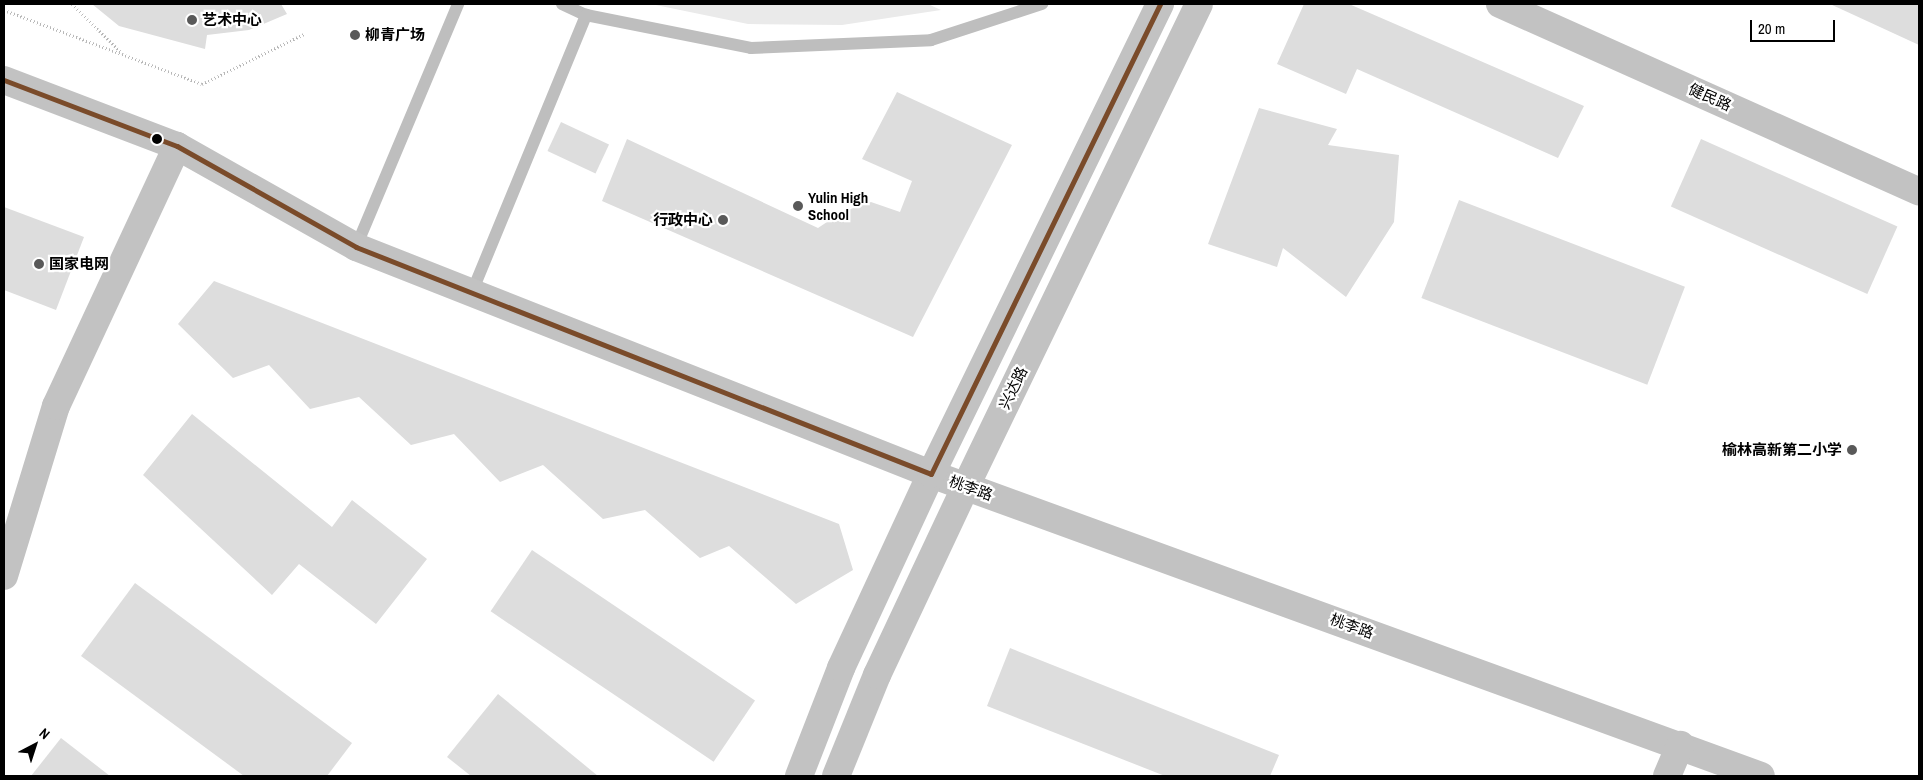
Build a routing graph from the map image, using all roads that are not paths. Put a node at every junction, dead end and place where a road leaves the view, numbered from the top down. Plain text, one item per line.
1 (458, 4) edge
2 (562, 4) edge
3 (1042, 4) edge
4 (1160, 4) edge
5 (1199, 4) edge
6 (1500, 4) edge
7 (586, 15) junction
8 (4, 80) edge
9 (176, 146) junction
10 (1919, 191) edge
11 (356, 247) junction
12 (472, 292) junction
13 (931, 474) junction
14 (966, 486) junction
15 (4, 576) edge
16 (1680, 745) junction
17 (799, 776) edge
18 (836, 776) edge
19 (1667, 776) edge
20 (1761, 776) edge

1 - 11 lane
2 - 7 lane
3 - 7 lane
4 - 13 main road
5 - 14 main road, 兴达路
6 - 10 main road, 健民路
7 - 12 lane
8 - 9 main road, 桃李路
9 - 11 main road, 桃李路
9 - 15 main road
11 - 12 main road, 桃李路
12 - 13 main road, 桃李路
13 - 14 main road, 桃李路
13 - 17 main road
14 - 16 main road, 桃李路
14 - 18 main road, 兴达路
16 - 19 main road
16 - 20 main road, 桃李路

